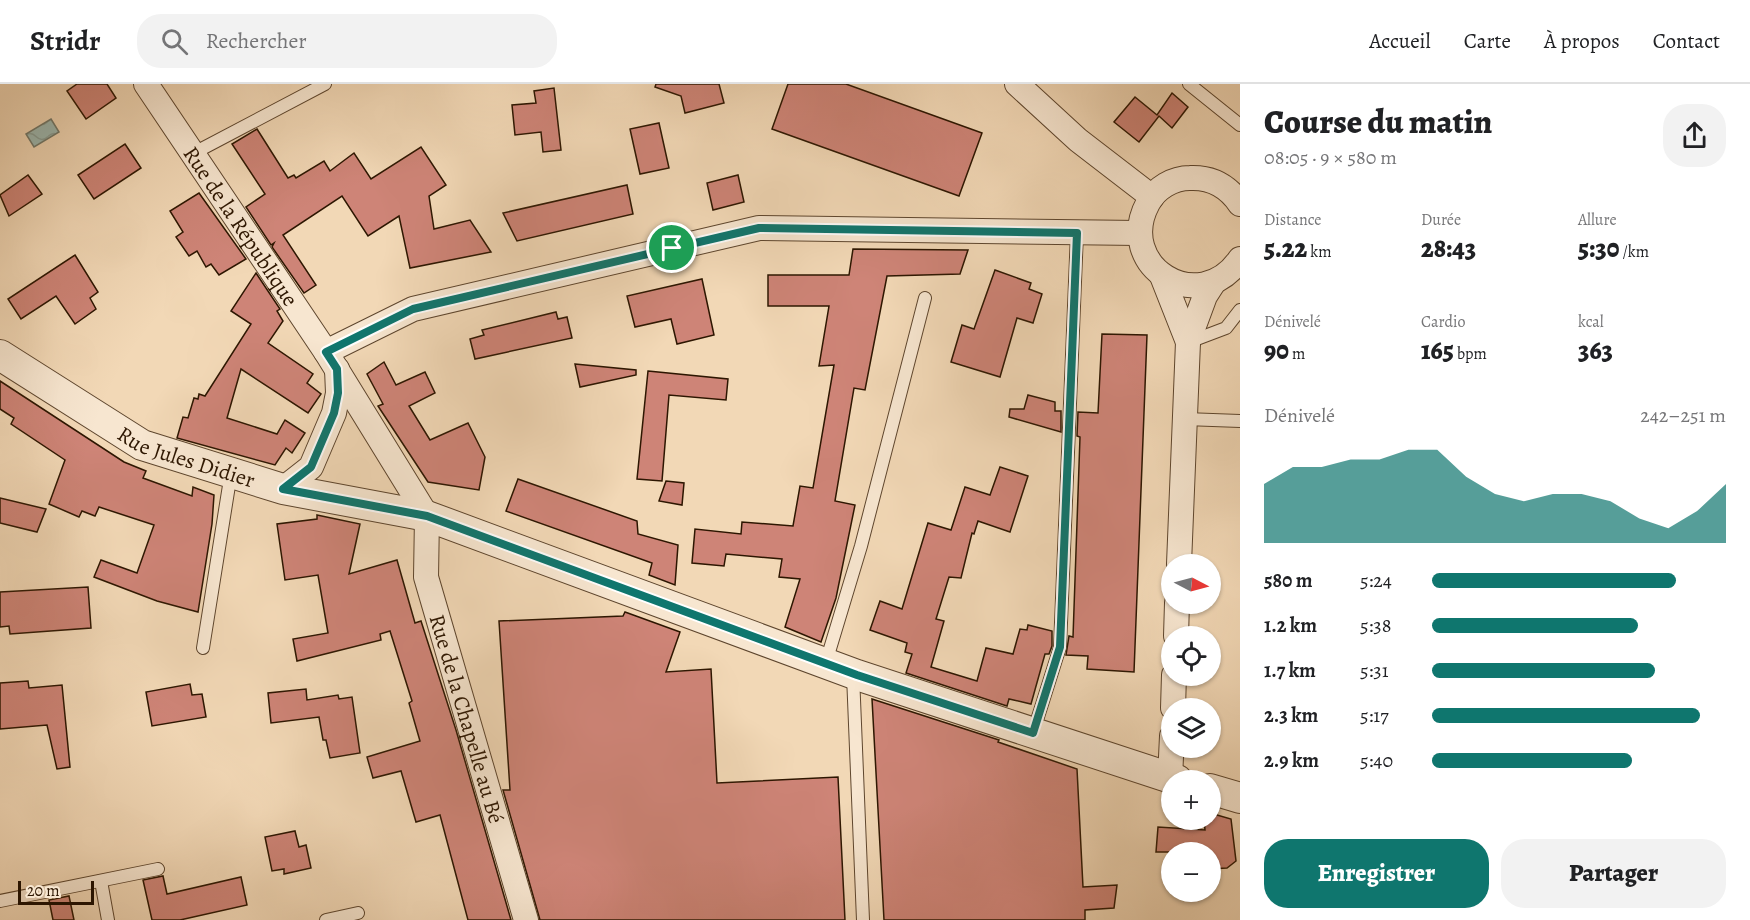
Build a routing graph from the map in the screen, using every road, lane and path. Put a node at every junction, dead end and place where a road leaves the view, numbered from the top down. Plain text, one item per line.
1 (146, 84) edge
2 (325, 84) edge
3 (1017, 84) edge
4 (1189, 84) edge
5 (1240, 125) edge
6 (192, 154) junction
7 (1235, 190) edge
8 (1152, 197) junction
9 (1077, 233) junction
10 (1139, 233) junction
11 (1240, 259) edge
12 (1162, 276) junction
13 (1214, 282) junction
14 (925, 298) dead end
15 (1240, 310) edge
16 (1188, 342) junction
17 (0, 355) edge
18 (332, 361) junction
19 (1185, 418) junction
20 (1240, 421) edge
21 (231, 473) junction
22 (283, 489) junction
23 (427, 516) junction
24 (1179, 554) edge
25 (203, 648) dead end
26 (839, 668) junction
27 (1033, 733) junction
28 (1161, 775) edge
29 (1221, 792) edge
30 (1240, 798) edge
31 (158, 869) dead end
32 (101, 881) junction
33 (0, 901) edge
34 (358, 913) dead end
35 (108, 920) edge
36 (327, 920) edge
37 (526, 920) edge
38 (863, 920) edge

1 - 6 street, Rue de la République
2 - 6 lane
3 - 8 street
4 - 5 lane
6 - 18 street, Rue de la République
7 - 8 street
8 - 10 street
9 - 10 street
9 - 18 street
9 - 27 lane
10 - 12 street
11 - 13 street
12 - 13 street
12 - 16 street
13 - 16 street
14 - 26 lane
15 - 16 lane
16 - 19 street
17 - 21 street, Rue Jules Didier
18 - 22 street
18 - 23 street, Rue de la République
19 - 20 lane
19 - 24 street
21 - 22 street, Rue Jules Didier
21 - 25 lane
22 - 23 street, Rue Jules Didier
23 - 26 street, Rue Jules Didier
23 - 37 street, Rue de la Chapelle au Bé
26 - 27 street, Rue Jules Didier
26 - 38 lane
27 - 28 street, Rue Jules Didier
29 - 30 street
31 - 32 lane
32 - 33 lane
32 - 35 lane
34 - 36 lane

